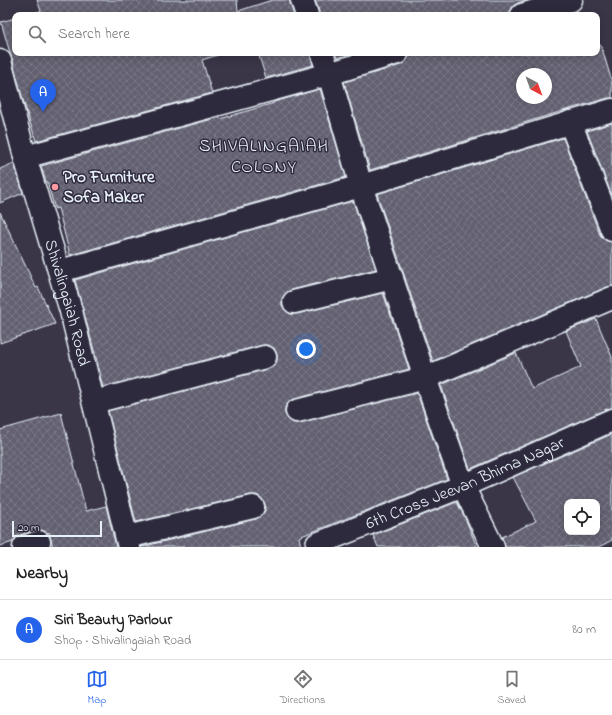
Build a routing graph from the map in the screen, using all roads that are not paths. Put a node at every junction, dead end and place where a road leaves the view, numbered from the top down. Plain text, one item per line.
1 (302, 0) edge
2 (571, 0) edge
3 (307, 12) edge
4 (532, 12) edge
5 (323, 56) edge
6 (387, 56) edge
7 (0, 61) edge
8 (329, 74) junction
9 (612, 110) edge
10 (570, 122) junction
11 (25, 157) junction
12 (361, 186) junction
13 (612, 230) edge
14 (60, 271) junction
15 (392, 278) junction
16 (612, 298) edge
17 (294, 302) dead end
18 (265, 357) dead end
19 (425, 378) junction
20 (94, 402) junction
21 (297, 411) dead end
22 (612, 420) edge
23 (463, 486) junction
24 (253, 507) dead end
25 (128, 542) edge
26 (317, 544) dead end
27 (492, 547) edge

1 - 3 street
2 - 4 street
5 - 8 street
6 - 8 street
7 - 11 street, Shivalingaiah Road
8 - 11 street
8 - 12 street
9 - 10 street
10 - 12 street
10 - 13 street
11 - 14 street, Shivalingaiah Road
12 - 14 street
12 - 15 street
14 - 20 street, Shivalingaiah Road
15 - 17 street
15 - 19 street
16 - 19 street
18 - 20 street
19 - 21 street
19 - 23 street
20 - 25 street, Shivalingaiah Road
22 - 23 street, 6th Cross Jeevan Bhima Nagar
23 - 26 street, 6th Cross Jeevan Bhima Nagar
23 - 27 street
24 - 25 street

